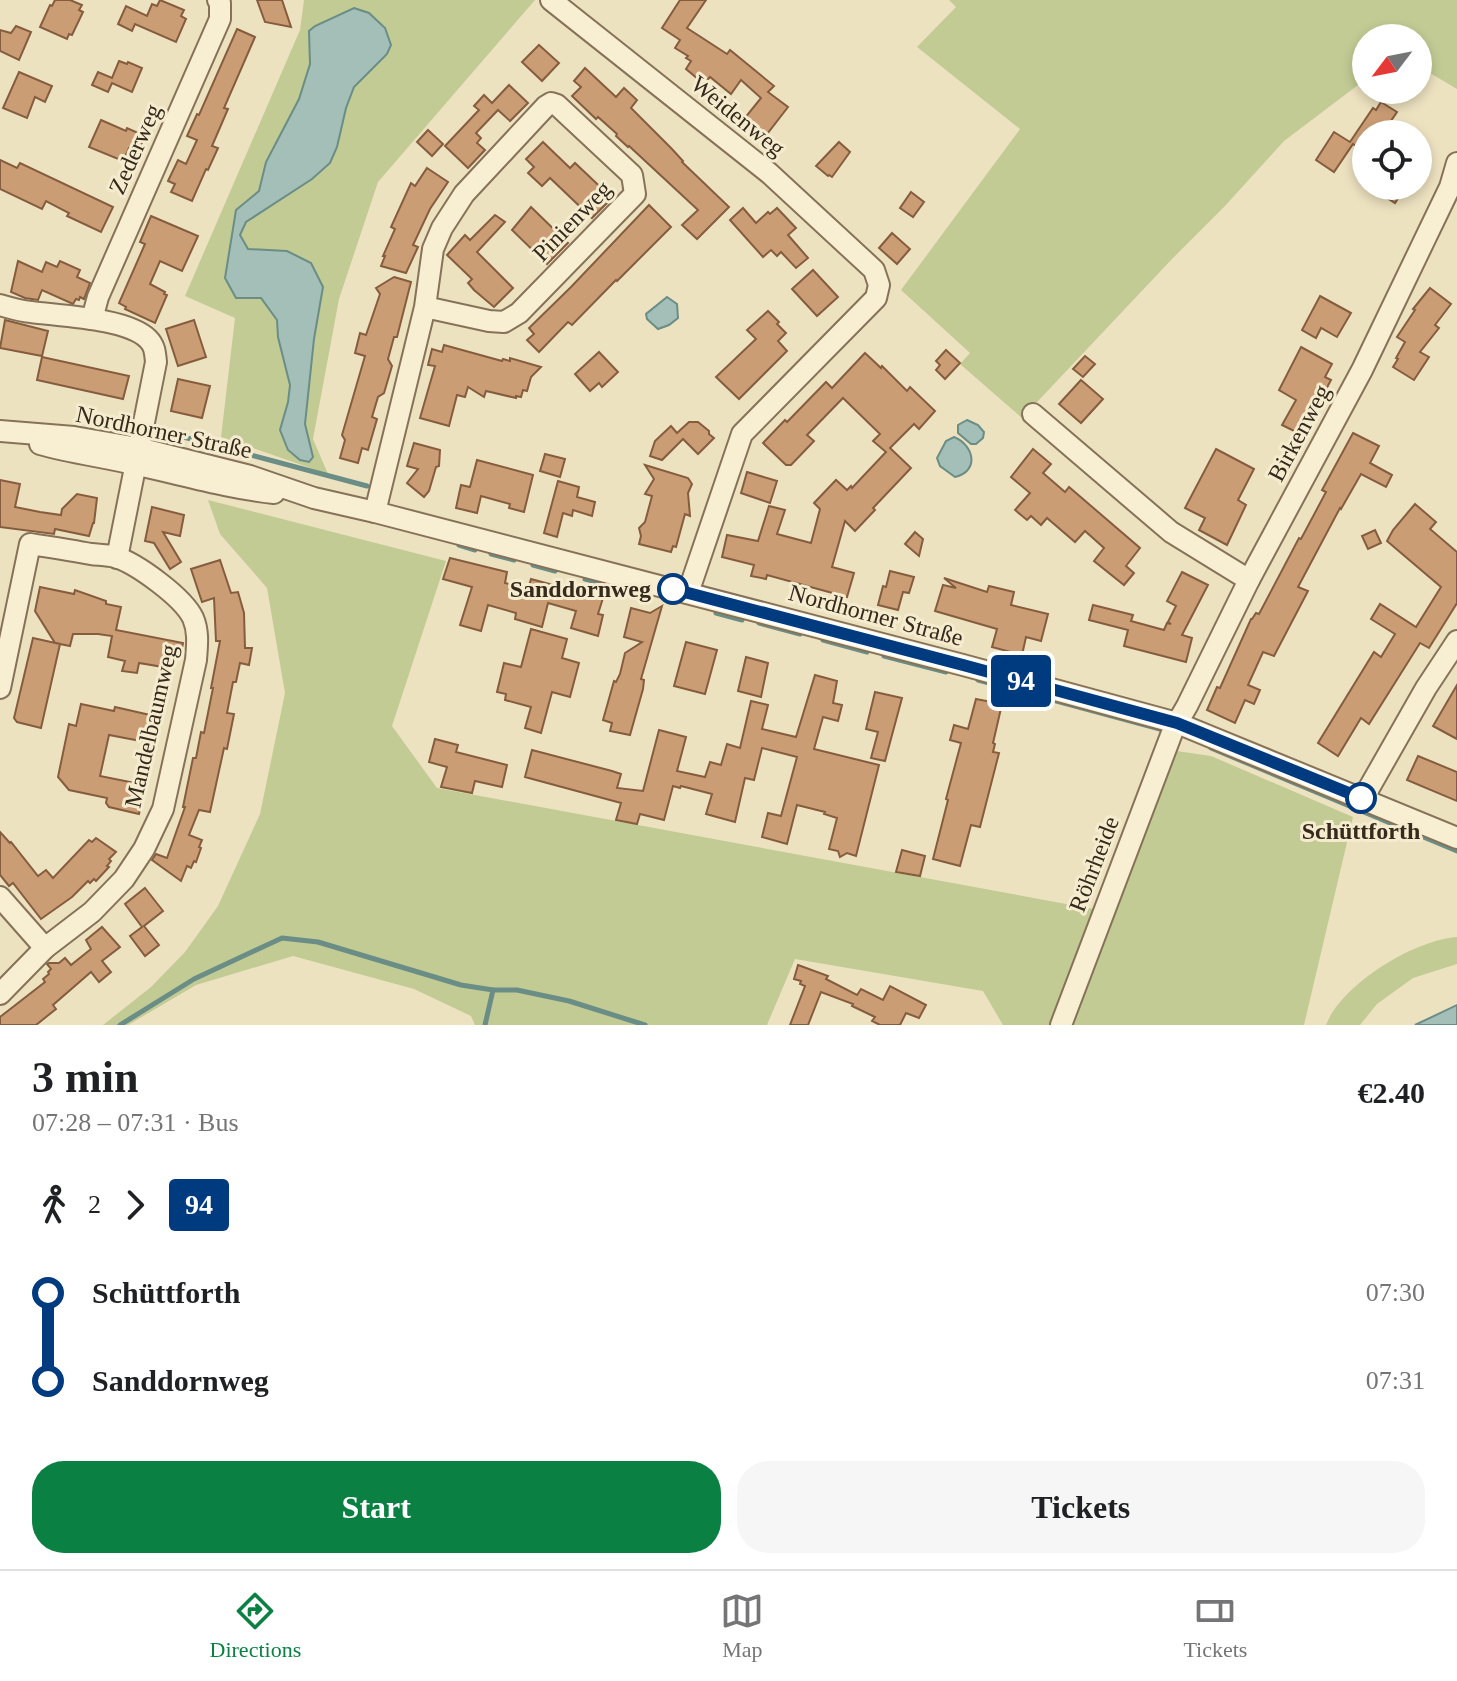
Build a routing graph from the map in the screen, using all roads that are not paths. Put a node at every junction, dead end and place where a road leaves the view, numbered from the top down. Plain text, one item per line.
1 (218, 0) edge
2 (551, 0) edge
3 (1457, 163) edge
4 (1453, 188) edge
5 (0, 305) edge
6 (425, 307) junction
7 (92, 319) junction
8 (1033, 414) dead end
9 (0, 432) edge
10 (136, 456) junction
11 (375, 512) junction
12 (117, 558) junction
13 (1249, 580) junction
14 (688, 593) junction
15 (1457, 641) edge
16 (0, 688) edge
17 (1177, 723) junction
18 (1365, 800) junction
19 (1457, 838) edge
20 (0, 897) edge
21 (45, 948) junction
22 (0, 994) edge
23 (1061, 1025) edge

1 - 7 street, Zederweg
2 - 14 street, Weidenweg
3 - 4 street, Birkenweg
4 - 13 street, Birkenweg
5 - 7 street
6 - 6 street, Pinienweg
6 - 11 street, Pinienweg
7 - 10 street
8 - 13 street
9 - 10 street, Nordhorner Straße
10 - 11 street, Nordhorner Straße
10 - 12 street
11 - 14 street, Nordhorner Straße
12 - 16 street, Mandelbaumweg
12 - 21 street, Mandelbaumweg
13 - 17 street, Birkenweg
14 - 17 street, Nordhorner Straße
15 - 18 street
17 - 18 street, Nordhorner Straße
17 - 23 street, Röhrheide
18 - 19 street, Nordhorner Straße
20 - 21 street
21 - 22 street, Mandelbaumweg

